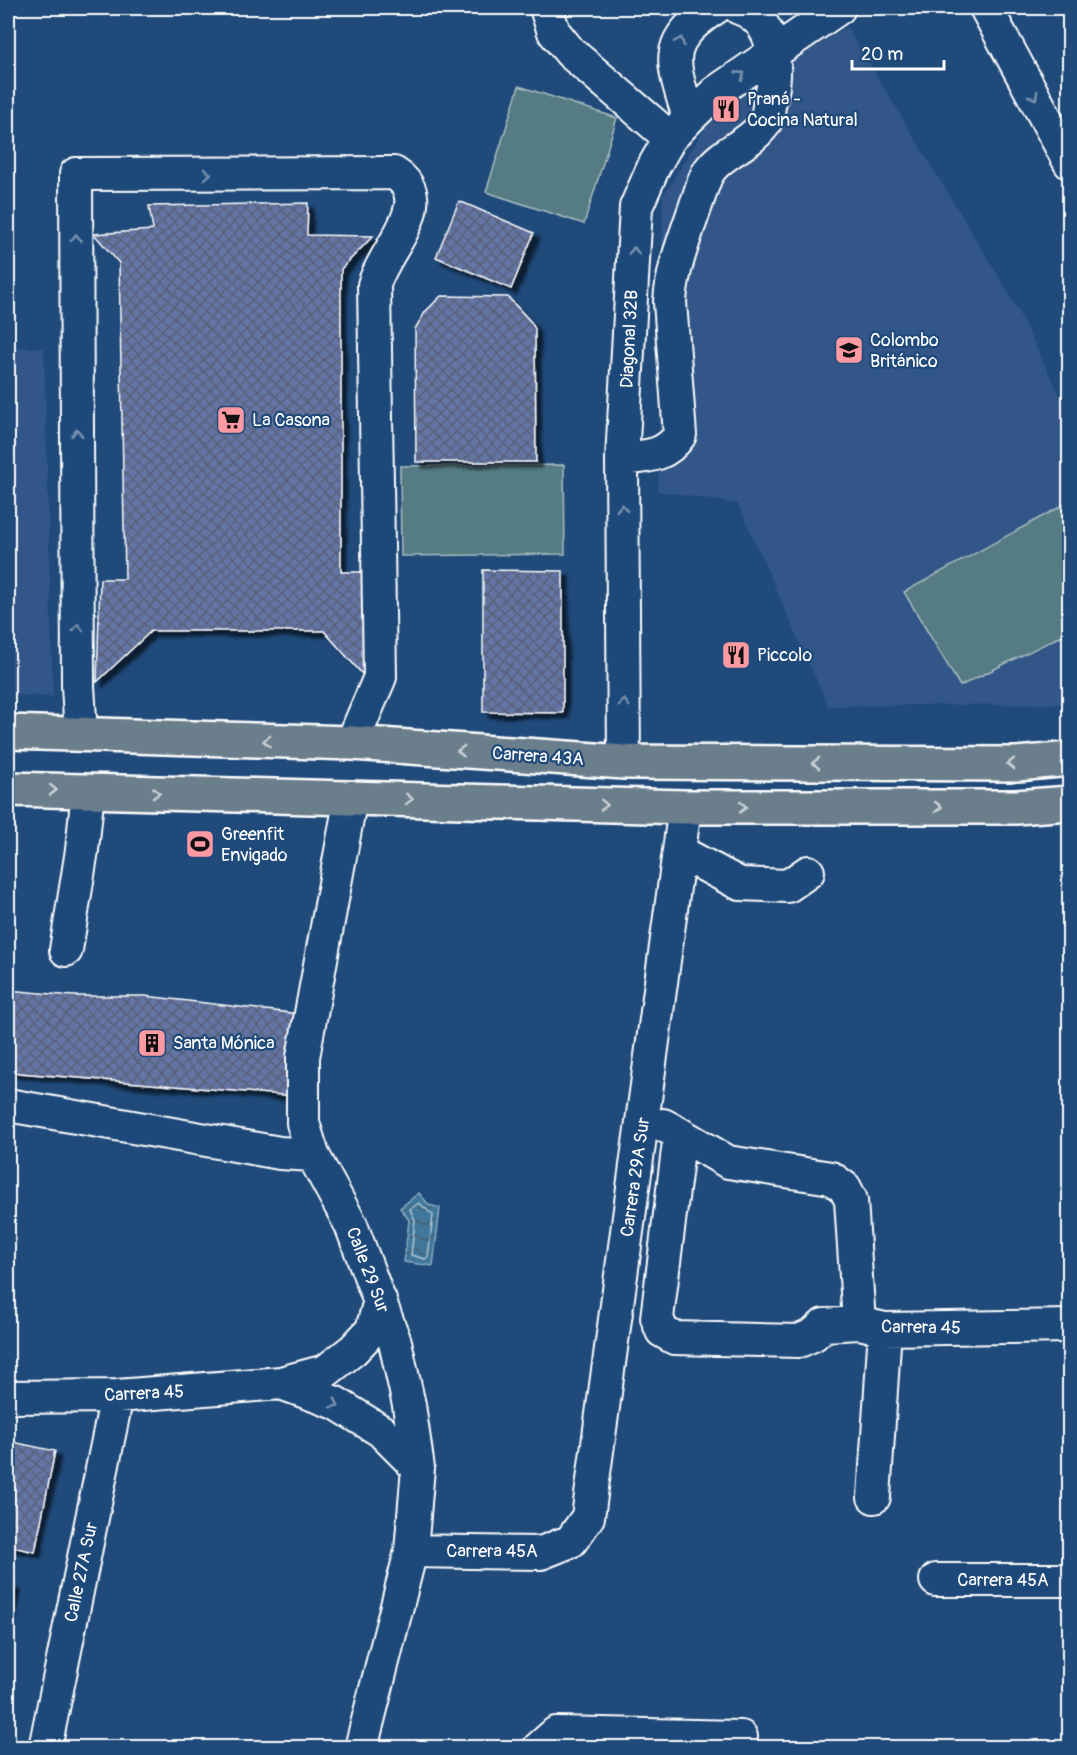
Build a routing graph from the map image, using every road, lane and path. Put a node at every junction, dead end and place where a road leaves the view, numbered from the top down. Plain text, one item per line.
1 (546, 8) edge
2 (715, 8) edge
3 (739, 8) edge
4 (839, 8) edge
5 (986, 8) edge
6 (775, 50) junction
7 (680, 128) junction
8 (1070, 163) edge
9 (622, 459) junction
10 (8, 732) edge
11 (81, 734) junction
12 (352, 744) junction
13 (1070, 759) edge
14 (624, 762) junction
15 (8, 789) edge
16 (88, 791) junction
17 (351, 797) junction
18 (1070, 803) edge
19 (685, 807) junction
20 (680, 852) junction
21 (808, 872) dead end
22 (66, 950) dead end
23 (8, 1105) edge
24 (644, 1114) junction
25 (680, 1134) junction
26 (313, 1155) junction
27 (381, 1300) junction
28 (872, 1326) junction
29 (1070, 1326) edge
30 (280, 1383) junction
31 (117, 1396) junction
32 (8, 1397) edge
33 (418, 1468) junction
34 (874, 1497) dead end
35 (571, 1541) joint
36 (411, 1551) junction
37 (936, 1580) dead end
38 (1070, 1580) edge
39 (741, 1737) dead end
40 (45, 1748) edge
41 (362, 1748) edge
42 (539, 1748) edge

1 - 7 street
7 -> 2 street
3 - 6 street
4 - 6 street, Diagonal 32B
5 -> 8 street
7 -> 6 street, Diagonal 32B
6 - 9 street
9 -> 7 street, Diagonal 32B
14 -> 9 street, Diagonal 32B
10 - 11 main road, Carrera 43A
12 -> 11 main road, Carrera 43A
11 -> 12 street
14 -> 12 main road, Carrera 43A
13 -> 14 main road, Carrera 43A
15 -> 16 main road
16 -> 17 main road
16 - 22 street
17 -> 19 main road
17 - 26 street, Calle 29 Sur
19 -> 18 main road
19 - 20 street, Carrera 29A Sur
20 - 21 street
20 - 24 street, Carrera 29A Sur
23 - 26 street
24 - 25 street
24 - 35 street, Carrera 29A Sur
25 - 28 street, Carrera 45
25 - 28 street
26 - 27 street, Calle 29 Sur
27 - 30 street, Carrera 45
27 - 33 street, Calle 29 Sur
28 - 29 street, Carrera 45
28 - 34 street
30 - 31 street, Carrera 45
30 -> 33 street, Carrera 45
31 - 32 street, Carrera 45
31 - 40 street, Calle 27A Sur
33 - 36 street, Calle 29 Sur
35 - 36 street, Carrera 45A
36 - 41 street, Calle 29 Sur
37 - 38 street, Carrera 45A
39 - 42 street

